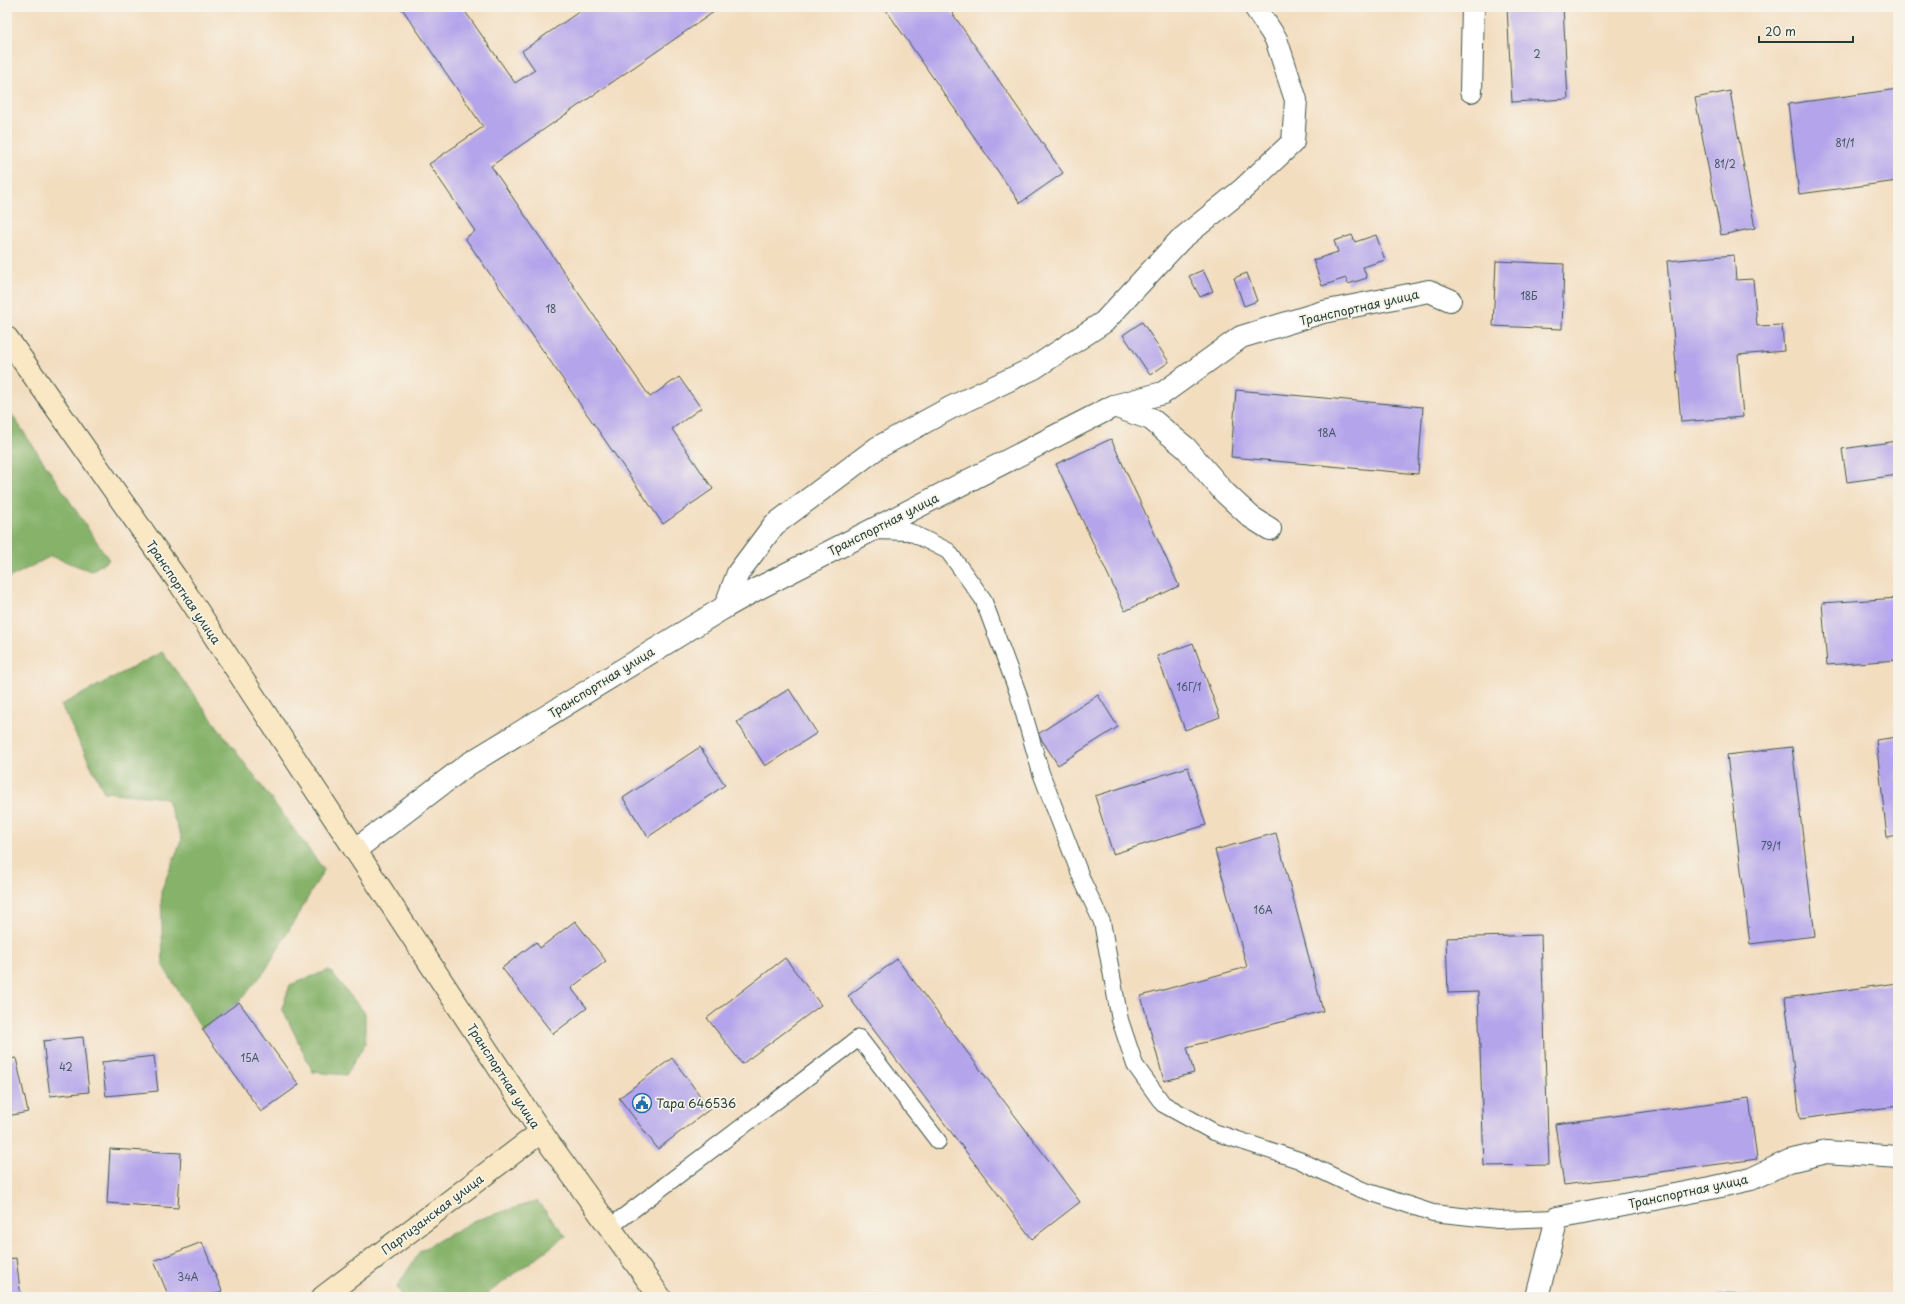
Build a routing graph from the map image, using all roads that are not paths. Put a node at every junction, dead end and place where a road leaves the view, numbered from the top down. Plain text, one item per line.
1 (1255, 7) edge
2 (1473, 7) edge
3 (1471, 92) dead end
4 (1450, 300) dead end
5 (7, 338) edge
6 (1114, 406) junction
7 (1270, 529) dead end
8 (868, 531) junction
9 (726, 607) junction
10 (355, 850) junction
11 (541, 1132) junction
12 (938, 1141) dead end
13 (1898, 1157) edge
14 (1557, 1218) junction
15 (610, 1227) junction
16 (323, 1297) edge
17 (660, 1297) edge
18 (1537, 1297) edge

1 - 9 street
2 - 3 street
4 - 6 street, Транспортная улица
5 - 10 main road, Транспортная улица
6 - 7 street
6 - 8 street, Транспортная улица
8 - 9 street, Транспортная улица
8 - 14 lane
9 - 10 street, Транспортная улица
10 - 11 main road, Транспортная улица
11 - 15 main road, Транспортная улица
11 - 16 main road, Партизанская улица
12 - 15 lane
13 - 14 street, Транспортная улица
14 - 18 street
15 - 17 main road, Транспортная улица

